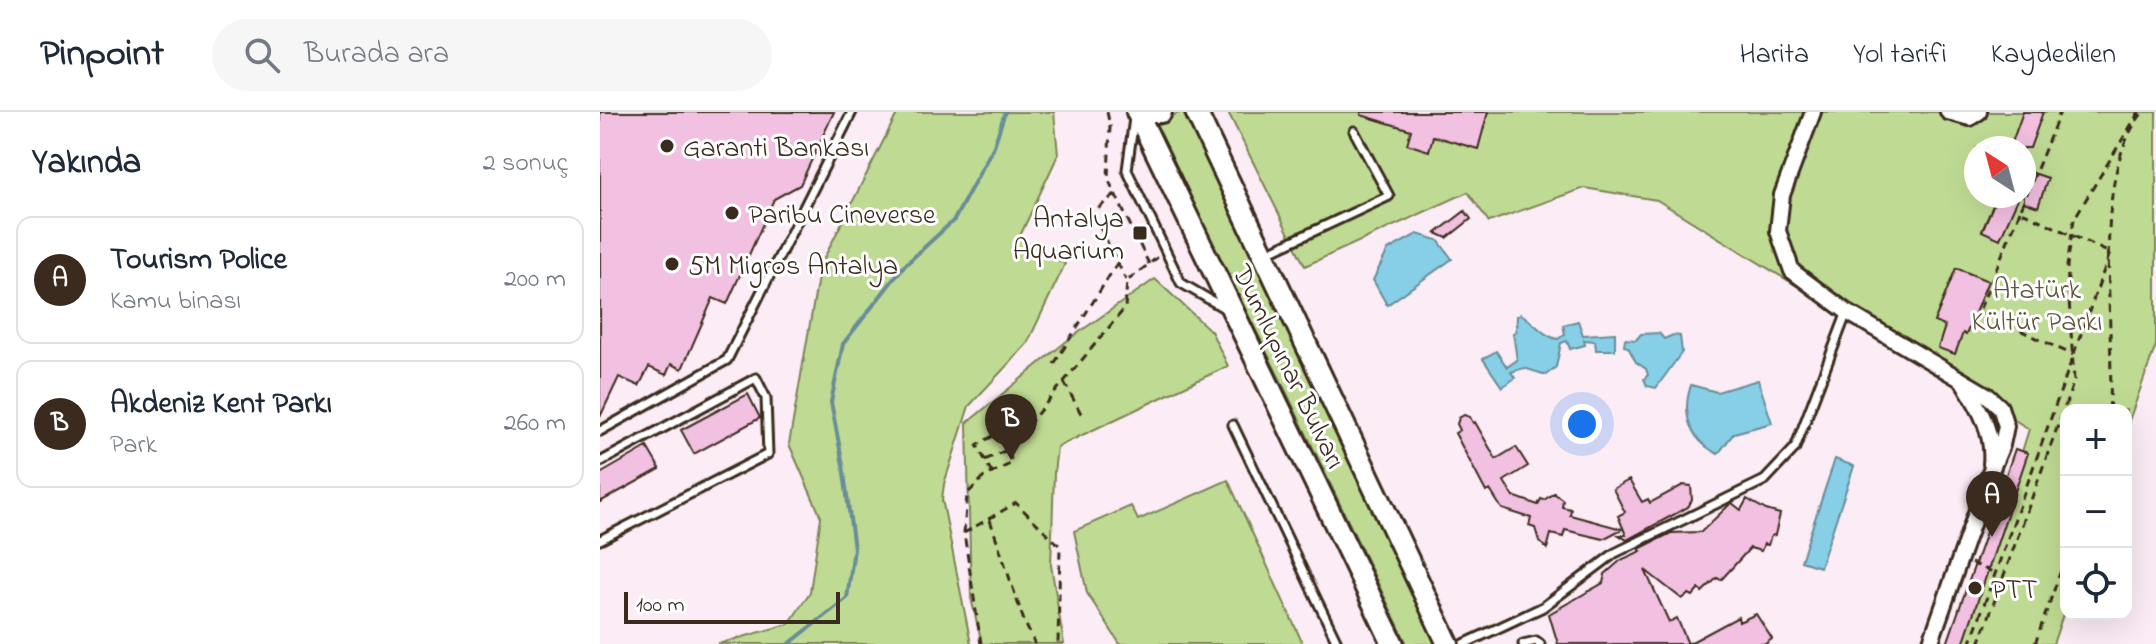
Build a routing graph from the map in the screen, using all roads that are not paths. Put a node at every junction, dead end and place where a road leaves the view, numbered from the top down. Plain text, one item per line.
1 (852, 112) edge
2 (1136, 112) edge
3 (1148, 112) edge
4 (1161, 112) edge
5 (1196, 112) edge
6 (1813, 112) edge
7 (1948, 112) edge
8 (1979, 112) edge
9 (1354, 131) dead end
10 (1265, 254) junction
11 (1847, 312) junction
12 (1235, 315) junction
13 (1233, 425) dead end
14 (600, 431) edge
15 (600, 462) edge
16 (600, 540) edge
17 (1338, 644) edge
18 (1393, 644) edge
19 (1448, 644) edge
20 (1464, 644) edge
21 (1523, 644) edge
22 (1540, 644) edge
23 (1930, 644) edge

1 - 14 lane
2 - 12 main road, Dumlupınar Bulvarı
2 - 12 lane
3 - 4 main road
5 - 10 main road, Dumlupınar Bulvarı
6 - 11 street
7 - 8 street
9 - 10 lane
10 - 19 main road, Dumlupınar Bulvarı
11 - 20 lane
11 - 23 street
12 - 18 main road, Dumlupınar Bulvarı
13 - 17 lane
15 - 16 lane
21 - 22 lane

